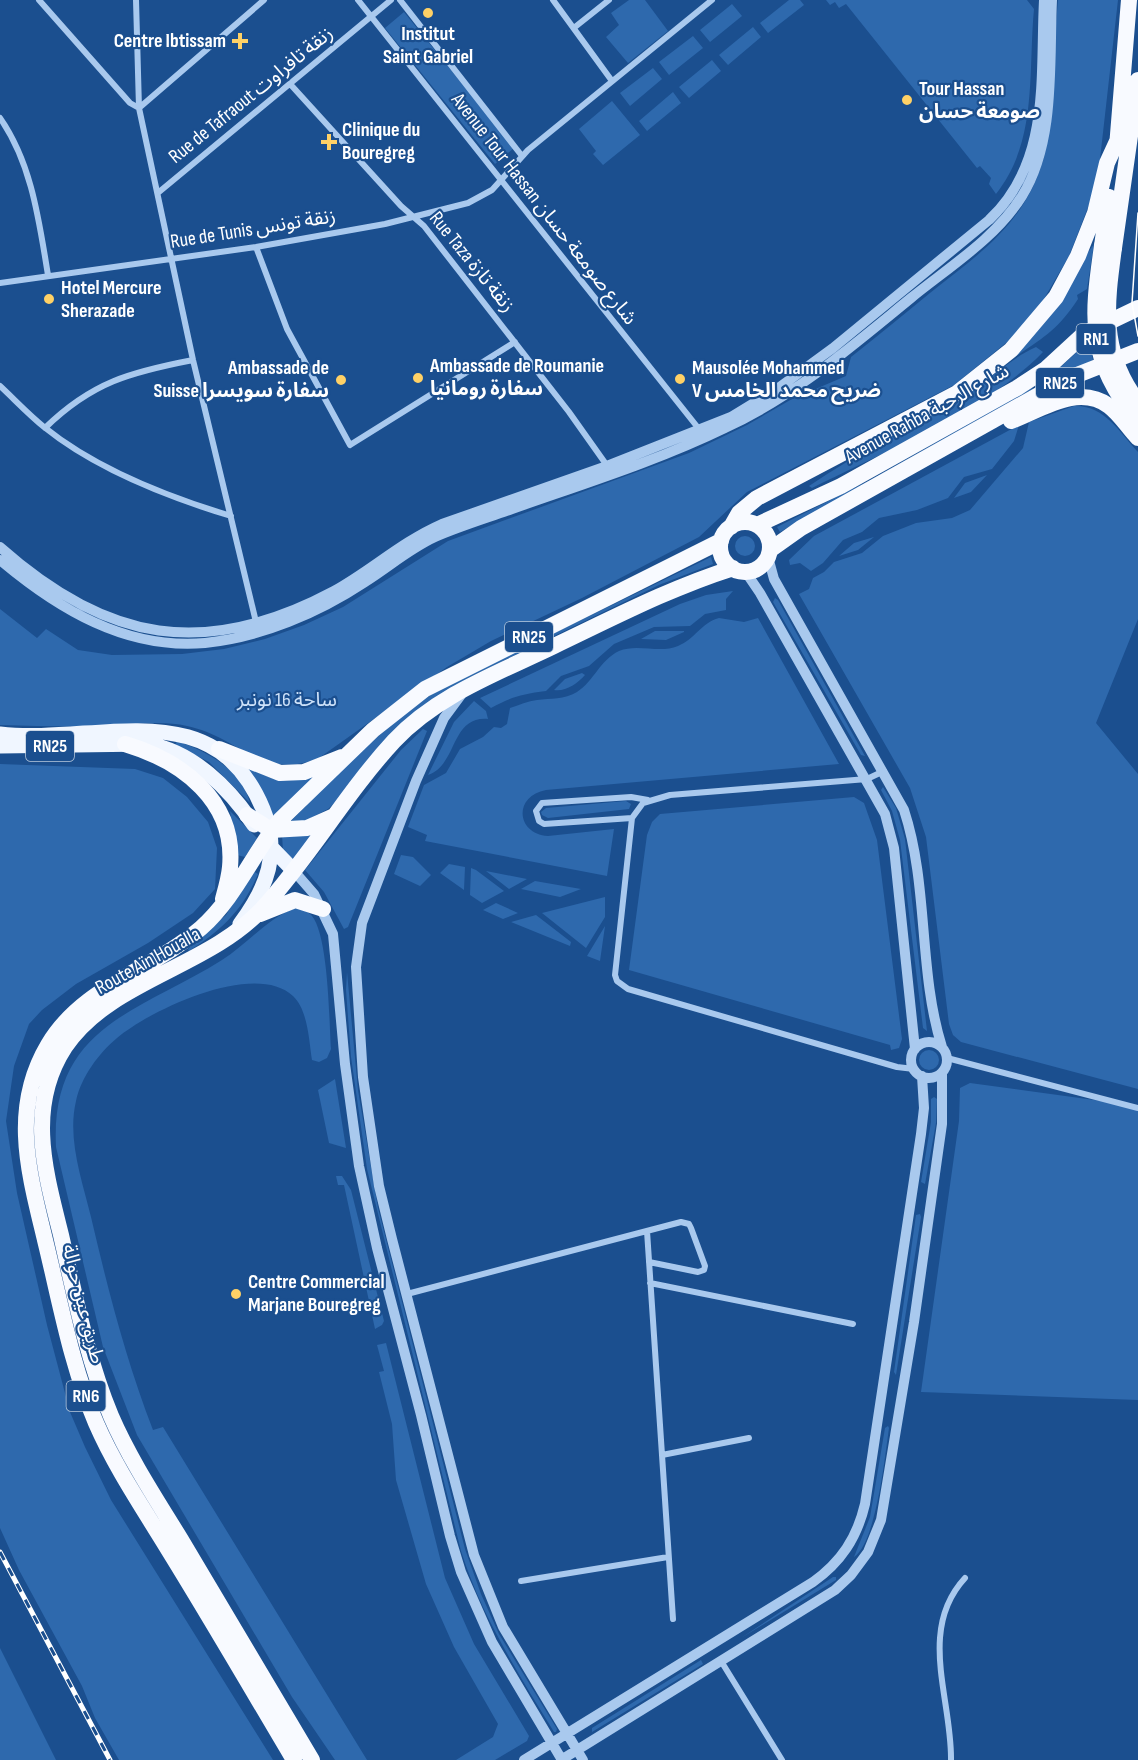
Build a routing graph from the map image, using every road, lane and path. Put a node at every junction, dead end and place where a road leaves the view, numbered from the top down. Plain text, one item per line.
1 (39, 0) edge
2 (136, 0) edge
3 (264, 0) edge
4 (358, 0) edge
5 (391, 0) edge
6 (400, 0) edge
7 (553, 0) edge
8 (609, 0) edge
9 (712, 0) edge
10 (1044, 0) edge
11 (1052, 0) edge
12 (1129, 0) edge
13 (372, 17) junction
14 (575, 27) junction
15 (1138, 80) edge
16 (612, 81) junction
17 (291, 85) junction
18 (139, 108) junction
19 (0, 118) edge
20 (1119, 137) junction
21 (522, 156) junction
22 (501, 180) junction
23 (159, 192) junction
24 (415, 218) junction
25 (256, 247) junction
26 (1108, 247) junction
27 (171, 259) junction
28 (48, 275) junction
29 (0, 283) edge
30 (1138, 308) edge
31 (515, 342) junction
32 (1138, 351) edge
33 (836, 353) junction
34 (193, 360) junction
35 (0, 386) edge
36 (1138, 402) edge
37 (1138, 422) edge
38 (986, 425) junction
39 (45, 428) junction
40 (703, 434) junction
41 (1138, 438) edge
42 (609, 470) junction
43 (231, 516) junction
44 (757, 525) junction
45 (731, 527) junction
46 (721, 541) junction
47 (0, 547) edge
48 (769, 554) junction
49 (0, 560) edge
50 (739, 570) junction
51 (256, 622) junction
52 (470, 686) junction
53 (0, 734) edge
54 (125, 744) junction
55 (0, 746) edge
56 (219, 749) junction
57 (351, 753) junction
58 (884, 771) junction
59 (867, 779) junction
60 (648, 800) junction
61 (337, 814) junction
62 (247, 815) joint
63 (632, 818) junction
64 (269, 840) junction
65 (294, 871) junction
66 (221, 907) junction
67 (323, 909) junction
68 (256, 915) junction
69 (219, 945) junction
70 (85, 1002) joint
71 (915, 1049) junction
72 (944, 1052) junction
73 (918, 1073) junction
74 (942, 1073) junction
75 (1138, 1108) edge
76 (45, 1173) joint
77 (912, 1199) junction
78 (931, 1202) junction
79 (647, 1231) junction
80 (649, 1262) junction
81 (650, 1283) junction
82 (407, 1294) junction
83 (854, 1324) dead end
84 (881, 1399) junction
85 (901, 1402) junction
86 (749, 1438) dead end
87 (662, 1455) junction
88 (669, 1557) junction
89 (836, 1563) junction
90 (851, 1575) junction
91 (965, 1578) dead end
92 (521, 1581) dead end
93 (673, 1619) dead end
94 (721, 1661) junction
95 (568, 1734) junction
96 (552, 1743) junction
97 (577, 1750) junction
98 (294, 1760) edge
99 (312, 1760) edge
100 (524, 1760) edge
101 (562, 1760) edge
102 (583, 1760) edge
103 (782, 1760) edge
104 (951, 1760) edge

1 - 18 street
2 - 18 street
3 - 18 street
4 - 13 street, Avenue Tour Hassan شارع صومعة حسان
5 - 13 street, Rue de Tafraout زنقة تافراوت
6 - 21 street, Avenue Tour Hassan شارع صومعة حسان
7 - 14 street
8 - 14 street
9 - 16 street, Rue de Tunis زنقة تونس
10 - 33 street
11 - 33 street
12 - 20 highway, RN1
13 - 17 street, Rue de Tafraout زنقة تافراوت
13 - 22 street, Avenue Tour Hassan شارع صومعة حسان
14 - 16 street
15 - 26 highway, RN1
16 - 21 street, Rue de Tunis زنقة تونس
17 - 23 street, Rue de Tafraout زنقة تافراوت
17 - 24 street, Rue Taza زنقة تازة
18 - 23 street
19 - 28 street
20 - 26 highway, RN1
20 - 45 highway
21 - 22 street, Rue de Tunis زنقة تونس
22 - 24 street, Rue de Tunis زنقة تونس
22 - 40 street, Avenue Tour Hassan شارع صومعة حسان
23 - 27 street
24 - 25 street, Rue de Tunis زنقة تونس
24 - 31 street, Rue Taza زنقة تازة
25 - 27 street, Rue de Tunis زنقة تونس
25 - 31 street
26 - 36 highway, RN1, bridge
26 - 37 highway, RN1, bridge
27 - 28 street, Rue de Tunis زنقة تونس
27 - 34 street
28 - 29 street, Rue de Tunis زنقة تونس
30 - 44 highway, Avenue Rahba شارع الرحبة / RN25
31 - 42 street, Rue Taza زنقة تازة
32 - 38 highway, Avenue Rahba شارع الرحبة / RN25
33 - 40 street
34 - 39 street
34 - 43 street
35 - 39 street
38 - 41 highway
38 - 48 highway, Avenue Rahba شارع الرحبة / RN25
39 - 43 street
40 - 42 street
42 - 49 street
42 - 51 street
43 - 51 street
44 - 45 highway, RN25
44 - 48 highway
45 - 46 highway, RN25
46 - 50 highway
46 - 57 highway, RN25
47 - 51 street
48 - 50 highway, RN25
48 - 58 street
50 - 52 highway, RN25
50 - 59 street
52 - 61 highway, RN25
52 - 82 street
53 - 56 main road, RN25
54 - 55 main road, RN25
54 - 62 main road, RN25
54 - 66 highway
56 - 57 highway, RN25
56 - 64 main road, RN25
57 - 64 highway, RN25
58 - 59 street
58 - 72 street
59 - 60 street
59 - 71 street
60 - 63 street
60 - 63 street
61 - 64 highway, RN25
61 - 65 highway, RN25
62 - 64 highway, RN25
63 - 73 street
64 - 65 main road, RN25
64 - 66 highway, Route Aïn Houalla / RN6
64 - 69 main road
65 - 67 street
65 - 68 highway, Route Aïn Houalla / RN6
66 - 70 highway, Route Aïn Houalla / RN6
67 - 68 highway
67 - 96 street
68 - 69 highway, Route Aïn Houalla / RN6
69 - 76 highway, Route Aïn Houalla / RN6
70 - 98 highway, طريق عين حوالة / RN6
71 - 72 street
71 - 73 street
72 - 74 street
72 - 75 street
73 - 74 street
73 - 77 street
74 - 78 street
76 - 99 highway, طريق عين حوالة / RN6
77 - 78 street
77 - 84 street
78 - 85 street
79 - 80 street
79 - 80 street
79 - 82 street
80 - 81 street
81 - 83 street
81 - 87 street
82 - 95 street
84 - 85 street
84 - 89 street
85 - 90 street
86 - 87 street
87 - 88 street
88 - 92 street
88 - 93 street
89 - 90 street
89 - 95 street
90 - 94 street
91 - 104 street
94 - 97 street
94 - 103 street
95 - 96 street
95 - 97 street
96 - 100 street
96 - 101 street
97 - 101 street
97 - 102 street

